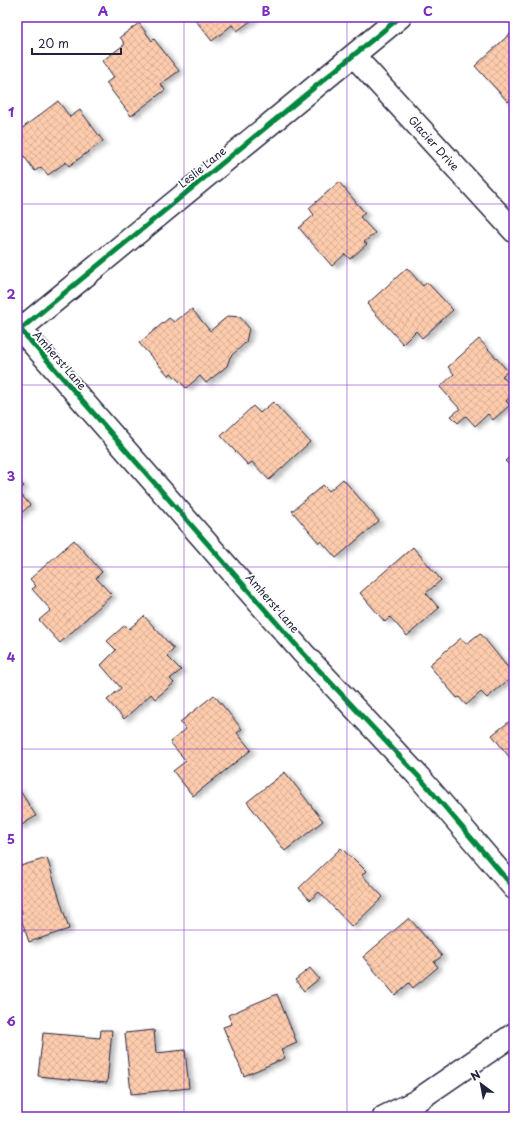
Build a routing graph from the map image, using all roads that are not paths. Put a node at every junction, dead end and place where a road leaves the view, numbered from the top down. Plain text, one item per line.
1 (400, 17) edge
2 (354, 56) junction
3 (514, 231) edge
4 (18, 330) edge
5 (514, 888) edge
6 (514, 1034) edge
7 (384, 1117) edge

1 - 2 street, Leslie Lane
2 - 3 street, Glacier Drive
2 - 4 street, Leslie Lane
4 - 5 street, Amherst Lane
6 - 7 street

